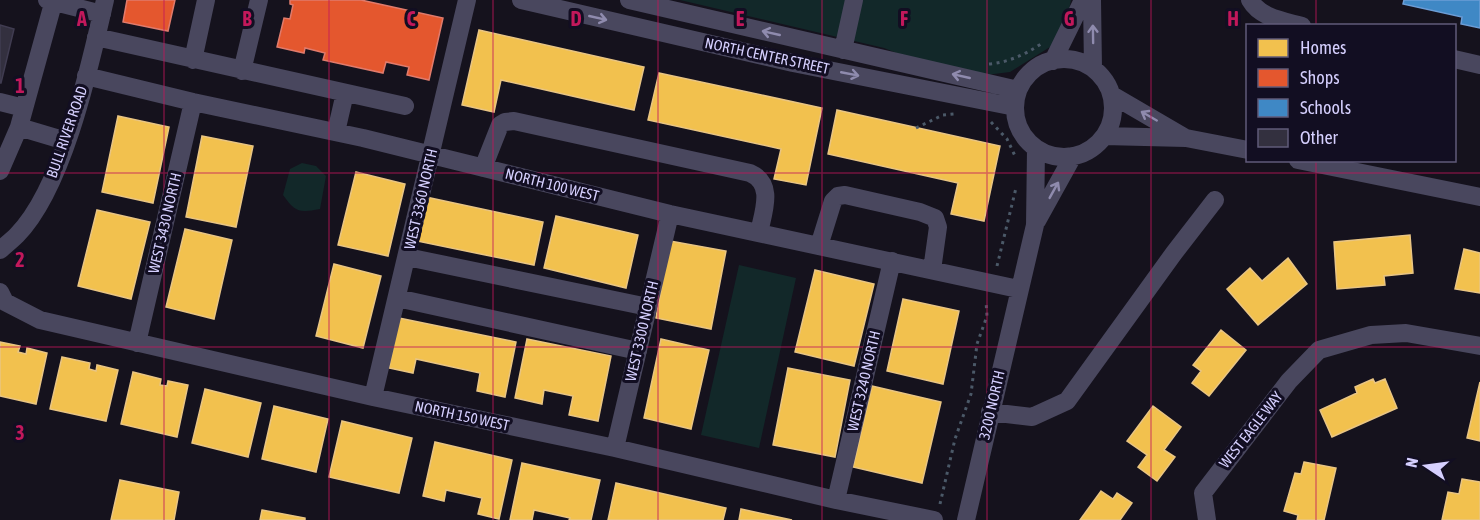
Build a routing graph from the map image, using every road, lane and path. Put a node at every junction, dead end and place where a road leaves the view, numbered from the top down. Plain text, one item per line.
1 (52, 0) edge
2 (206, 0) edge
3 (259, 0) edge
4 (467, 0) edge
5 (521, 0) edge
6 (628, 0) edge
7 (854, 0) edge
8 (1083, 0) edge
9 (1092, 0) edge
10 (1250, 0) edge
11 (104, 7) edge
12 (1293, 24) edge
13 (96, 37) junction
14 (1044, 42) dead end
15 (843, 50) junction
16 (1456, 59) edge
17 (193, 60) junction
18 (1053, 61) junction
19 (984, 64) dead end
20 (1480, 65) edge
21 (1093, 68) junction
22 (242, 70) junction
23 (86, 76) junction
24 (345, 93) junction
25 (1112, 95) junction
26 (1016, 98) junction
27 (0, 102) edge
28 (193, 102) junction
29 (405, 106) dead end
30 (24, 108) junction
31 (964, 112) dead end
32 (985, 119) dead end
33 (19, 127) junction
34 (916, 128) dead end
35 (336, 132) junction
36 (1104, 136) junction
37 (1186, 138) junction
38 (66, 141) junction
39 (1036, 148) junction
40 (1246, 150) edge
41 (431, 155) junction
42 (1073, 156) junction
43 (1308, 162) edge
44 (1017, 164) dead end
45 (483, 168) junction
46 (0, 171) edge
47 (1017, 180) dead end
48 (1480, 197) edge
49 (1215, 200) dead end
50 (670, 214) junction
51 (1035, 225) junction
52 (759, 233) junction
53 (819, 246) junction
54 (0, 250) edge
55 (407, 258) junction
56 (892, 261) junction
57 (998, 262) dead end
58 (932, 270) junction
59 (1018, 290) junction
60 (0, 292) edge
61 (397, 298) junction
62 (986, 303) dead end
63 (648, 307) junction
64 (137, 344) junction
65 (1480, 346) edge
66 (638, 351) junction
67 (373, 397) junction
68 (990, 412) junction
69 (615, 448) junction
70 (941, 499) dead end
71 (836, 500) junction
72 (934, 520) edge
73 (966, 520) edge
74 (1207, 520) edge

1 - 11 street
1 - 30 street
2 - 17 street
3 - 22 street
4 - 41 street, WEST 3360 NORTH
5 -> 26 street, NORTH CENTER STREET
15 -> 6 street, NORTH CENTER STREET
7 - 15 street
8 - 18 street
21 -> 9 street
10 - 12 street
11 - 13 street, BULL RIVER ROAD
13 - 17 street
13 - 23 street, BULL RIVER ROAD
14 - 19 path
26 -> 15 street, NORTH CENTER STREET
16 - 20 street
17 - 22 street
18 - 21 street
18 - 26 street
21 - 25 street
22 - 24 street
23 - 28 street, NORTH 100 WEST
23 - 38 street, BULL RIVER ROAD
24 - 29 street
24 - 35 street
25 - 36 street
37 -> 25 street
26 - 39 street
27 - 30 street
28 - 35 street, NORTH 100 WEST
28 - 64 street, WEST 3430 NORTH
30 - 33 street
31 - 34 path
32 - 44 path
33 - 38 street
33 - 46 street
35 - 41 street, NORTH 100 WEST
36 - 37 street
36 - 42 street
37 - 40 street
38 - 54 street, BULL RIVER ROAD
39 - 42 street
39 - 51 street
41 - 45 street, NORTH 100 WEST
41 - 55 street, WEST 3360 NORTH
51 -> 42 street
43 - 48 street
45 - 50 street, NORTH 100 WEST
45 - 52 street
47 - 57 path
49 - 68 street
50 - 52 street, NORTH 100 WEST
50 - 63 street, WEST 3300 NORTH
51 - 59 street, 3200 NORTH
52 - 53 street, NORTH 100 WEST
53 - 56 street, NORTH 100 WEST
53 - 58 street
55 - 61 street, WEST 3360 NORTH
55 - 63 street
56 - 58 street, NORTH 100 WEST
56 - 71 street, WEST 3240 NORTH
58 - 59 street, NORTH 100 WEST
59 - 68 street, 3200 NORTH
60 - 64 street, NORTH 150 WEST
61 - 66 street
61 - 67 street, WEST 3360 NORTH
62 - 70 path
63 - 66 street, WEST 3300 NORTH
64 - 67 street, NORTH 150 WEST
65 - 74 street, WEST EAGLE WAY
66 - 69 street, WEST 3300 NORTH
67 - 69 street, NORTH 150 WEST
68 - 73 street, 3200 NORTH
69 - 71 street, NORTH 150 WEST
71 - 72 street, NORTH 150 WEST

